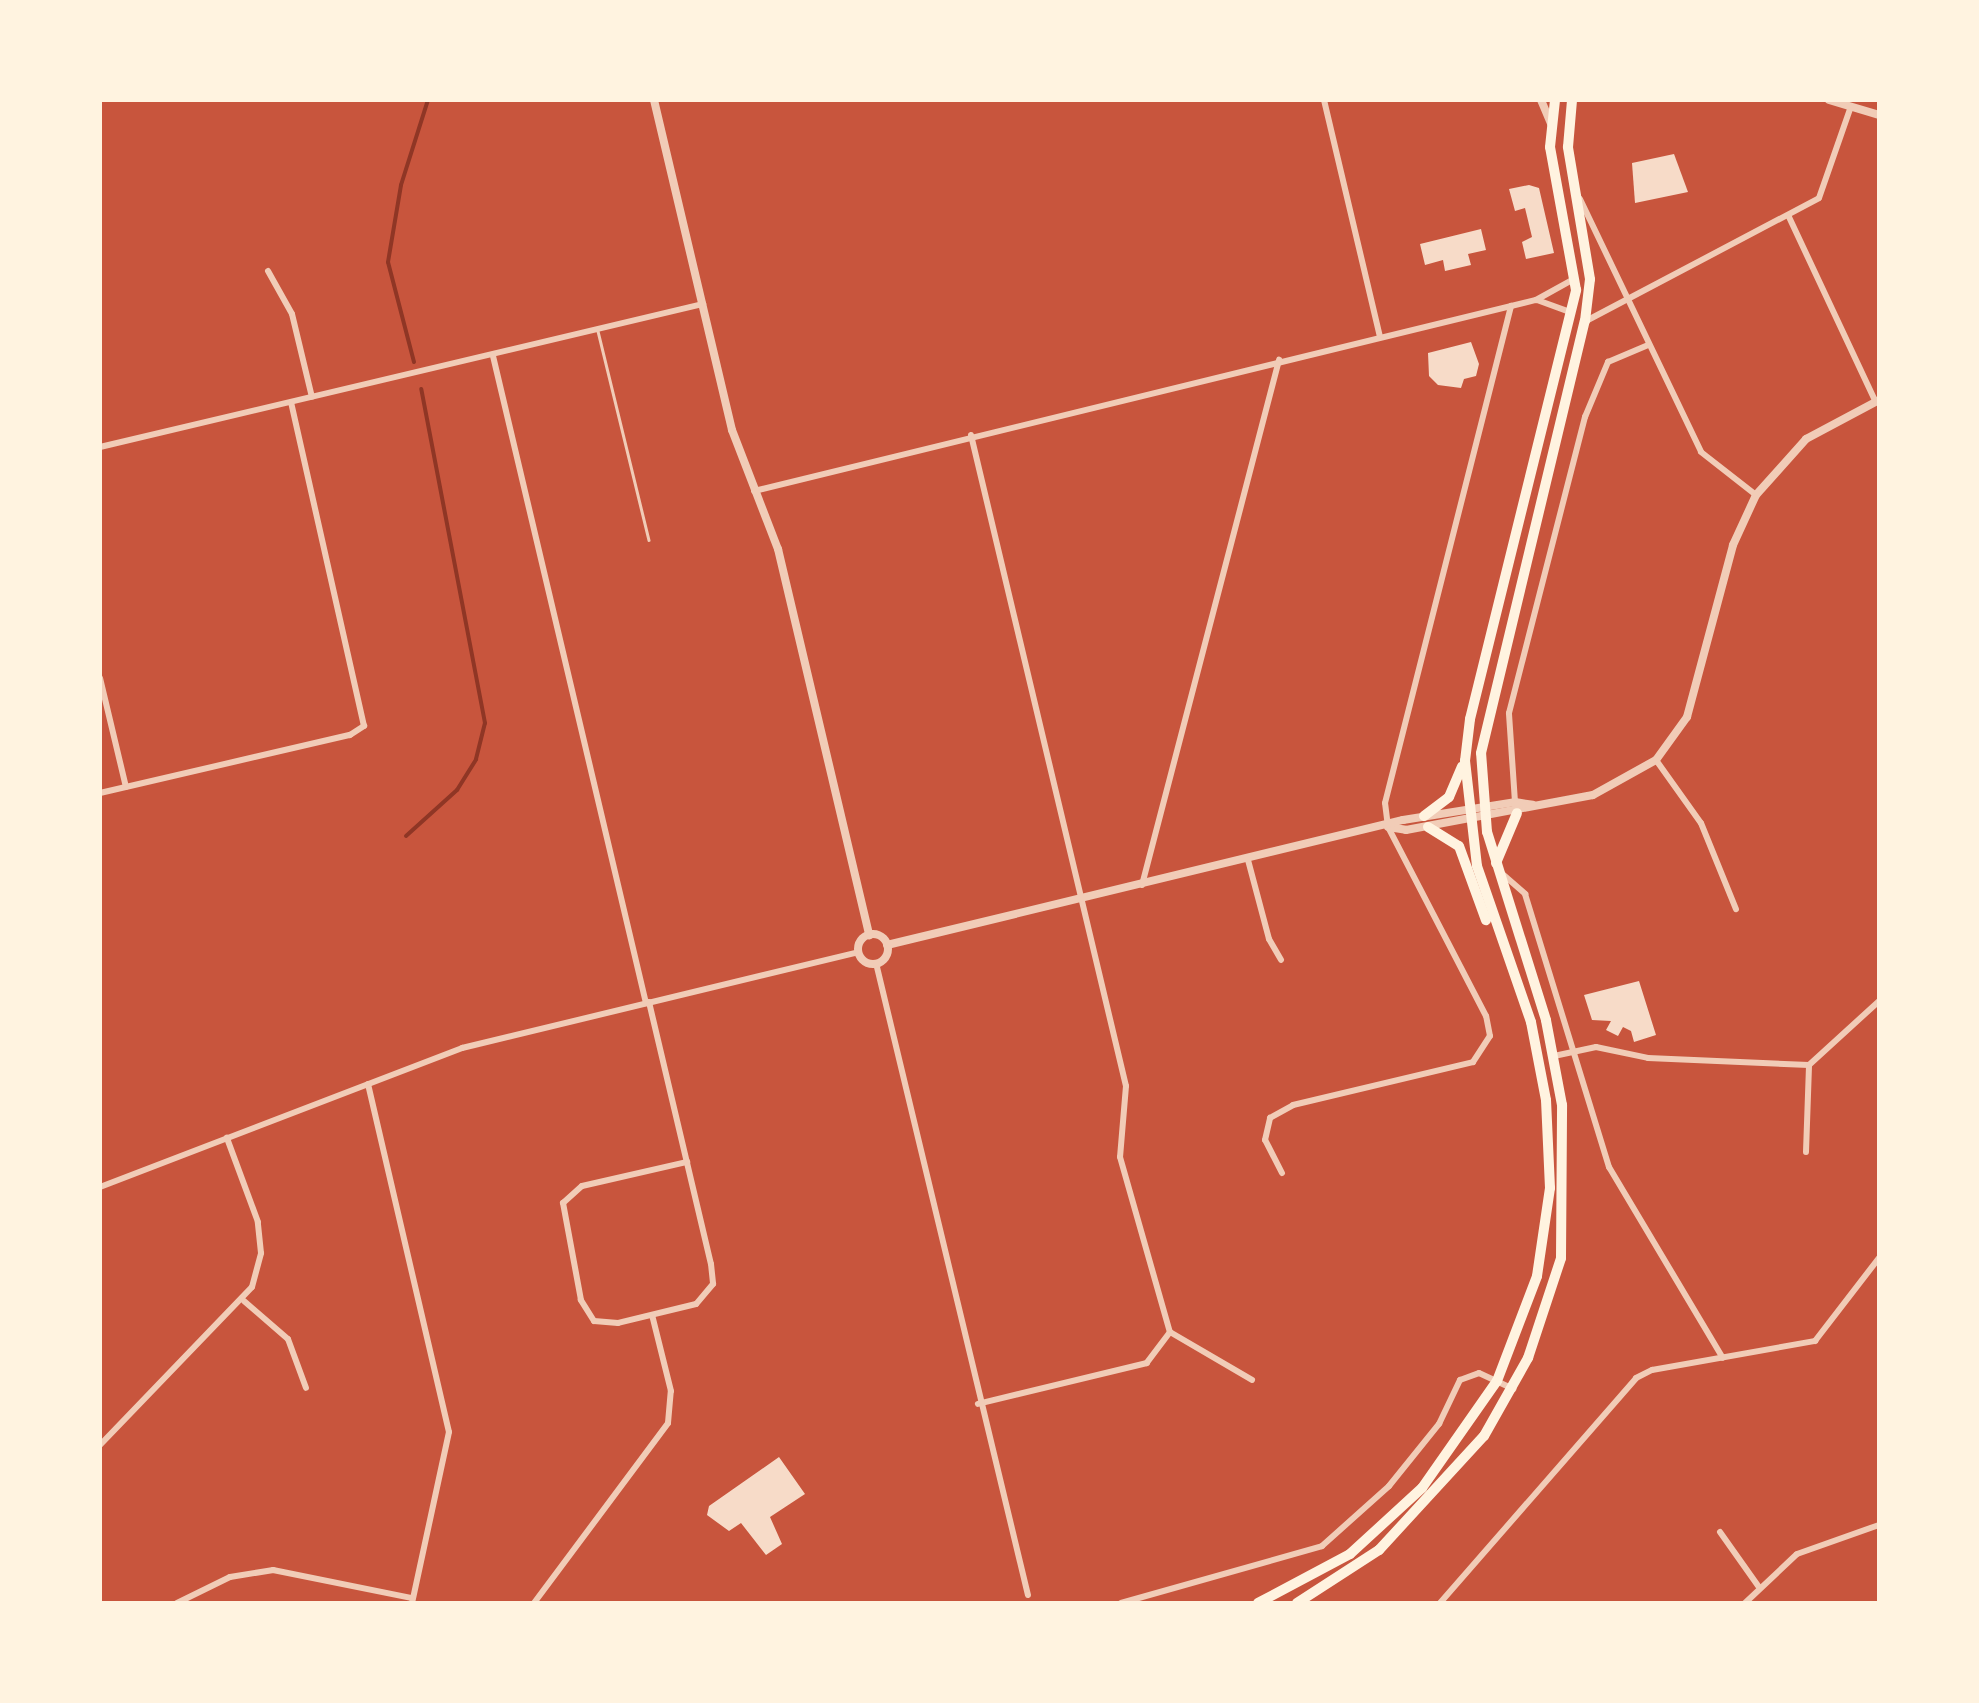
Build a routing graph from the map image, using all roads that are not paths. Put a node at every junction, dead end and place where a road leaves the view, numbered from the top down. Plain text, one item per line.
1 (654, 100) edge
2 (1324, 100) edge
3 (1541, 100) edge
4 (1556, 100) edge
5 (1572, 100) edge
6 (1830, 100) edge
7 (1851, 106) junction
8 (1879, 115) edge
9 (1551, 124) junction
10 (1575, 189) junction
11 (1790, 216) junction
12 (268, 271) dead end
13 (1576, 276) junction
14 (1630, 296) junction
15 (1536, 300) junction
16 (703, 304) junction
17 (1510, 306) junction
18 (1572, 313) junction
19 (1585, 322) junction
20 (598, 330) junction
21 (1380, 336) junction
22 (1648, 346) junction
23 (493, 356) junction
24 (1279, 360) junction
25 (312, 397) junction
26 (1877, 400) edge
27 (292, 402) junction
28 (971, 434) junction
29 (100, 447) edge
30 (754, 490) junction
31 (1756, 495) junction
32 (649, 540) dead end
33 (100, 678) edge
34 (1656, 760) junction
35 (1465, 762) junction
36 (126, 787) junction
37 (100, 793) edge
38 (1516, 807) junction
39 (1484, 813) junction
40 (1467, 815) junction
41 (1426, 822) junction
42 (1388, 827) junction
43 (1502, 852) junction
44 (1248, 860) junction
45 (1496, 868) junction
46 (1509, 876) junction
47 (1142, 885) junction
48 (1082, 899) junction
49 (1736, 909) dead end
50 (1496, 932) junction
51 (869, 935) junction
52 (887, 945) junction
53 (858, 952) junction
54 (1281, 960) dead end
55 (876, 963) junction
56 (1879, 1001) edge
57 (648, 1002) junction
58 (1573, 1052) junction
59 (1554, 1056) junction
60 (1810, 1064) junction
61 (368, 1084) junction
62 (227, 1138) junction
63 (1806, 1152) dead end
64 (686, 1162) junction
65 (1282, 1174) dead end
66 (100, 1187) edge
67 (1879, 1258) edge
68 (244, 1302) junction
69 (652, 1315) junction
70 (1170, 1332) junction
71 (1723, 1358) junction
72 (1252, 1380) dead end
73 (1497, 1381) junction
74 (306, 1388) dead end
75 (1513, 1389) junction
76 (978, 1404) junction
77 (100, 1446) edge
78 (1879, 1525) edge
79 (1720, 1532) dead end
80 (1760, 1588) junction
81 (1028, 1595) dead end
82 (412, 1600) edge
83 (177, 1603) edge
84 (534, 1603) edge
85 (1121, 1603) edge
86 (1258, 1603) edge
87 (1297, 1603) edge
88 (1440, 1603) edge
89 (1745, 1603) edge

1 - 16 street
2 - 21 street
3 - 9 street
4 - 9 highway
5 - 10 highway
6 - 7 street
7 - 8 street
7 - 11 street
9 - 13 highway
10 - 14 street
10 - 19 highway
11 - 14 street
11 - 26 street
12 - 25 street
13 - 15 street
13 - 18 highway
14 - 19 street
14 - 22 street
15 - 17 street
15 - 18 street
16 - 20 street
16 - 30 street
17 - 21 street
17 - 42 street
18 - 35 highway
19 - 39 highway
20 - 23 street
20 - 32 lane
21 - 24 street
22 - 31 street
22 - 38 street
23 - 25 street
23 - 57 street
24 - 28 street
24 - 47 street
25 - 27 street
26 - 31 street
27 - 29 street
27 - 36 street
28 - 30 street
28 - 48 street
30 - 51 street
31 - 34 street
33 - 36 street
34 - 38 street
34 - 49 street
35 - 40 highway
35 - 41 highway
36 - 37 street
38 - 39 street
38 - 43 highway
39 - 40 street
39 - 45 highway
40 - 41 street
40 - 50 highway
41 - 42 street
41 - 50 highway
42 - 44 street
42 - 65 street
43 - 45 highway
43 - 46 street
44 - 47 street
44 - 54 street
45 - 46 street
45 - 59 highway
46 - 58 street
47 - 48 street
48 - 52 street
48 - 70 street
50 - 73 highway
51 - 52 street
51 - 53 street
52 - 55 street
53 - 55 street
53 - 57 street
55 - 76 street
56 - 60 street
57 - 61 street
57 - 64 street
58 - 59 street
58 - 60 street
58 - 71 street
59 - 75 highway
60 - 63 street
61 - 62 street
61 - 82 street
62 - 66 street
62 - 68 street
64 - 69 street
64 - 69 street
67 - 71 street
68 - 74 street
68 - 77 street
69 - 84 street
70 - 72 street
70 - 76 street
71 - 88 street
73 - 75 street
73 - 85 street
73 - 86 highway
75 - 87 highway
76 - 81 street
78 - 80 street
79 - 80 street
80 - 89 street
82 - 83 street

